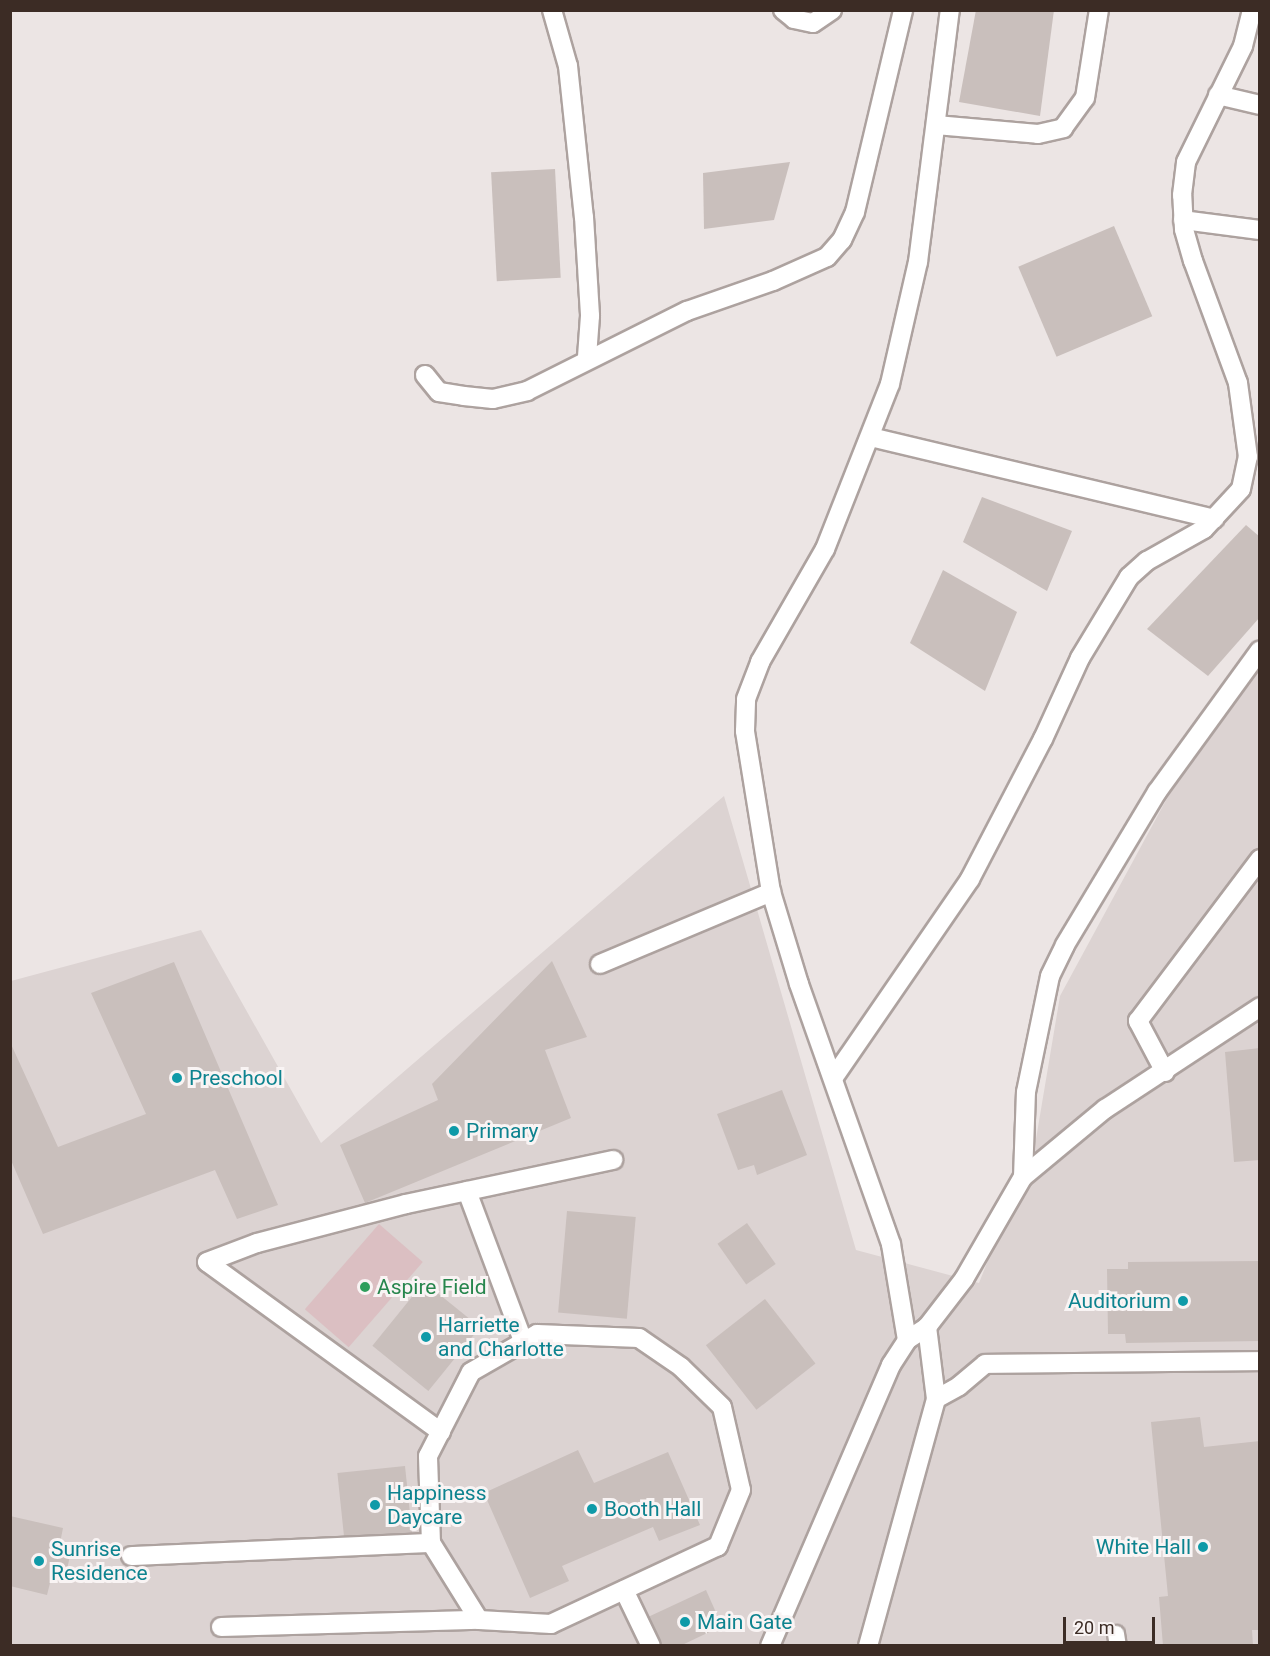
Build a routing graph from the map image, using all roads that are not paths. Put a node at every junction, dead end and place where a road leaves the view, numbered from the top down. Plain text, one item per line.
1 (552, 10) edge
2 (783, 10) edge
3 (832, 10) edge
4 (903, 10) edge
5 (950, 10) edge
6 (1099, 10) edge
7 (1252, 10) edge
8 (1218, 95) junction
9 (1260, 105) edge
10 (936, 125) junction
11 (1183, 220) junction
12 (1260, 230) edge
13 (587, 357) junction
14 (425, 375) dead end
15 (871, 436) junction
16 (1214, 519) junction
17 (1260, 650) edge
18 (1260, 860) edge
19 (771, 892) junction
20 (600, 964) dead end
21 (1260, 1007) edge
22 (1165, 1071) junction
23 (834, 1077) junction
24 (613, 1160) dead end
25 (1023, 1177) junction
26 (467, 1191) junction
27 (927, 1327) junction
28 (907, 1340) junction
29 (524, 1341) junction
30 (1260, 1361) edge
31 (936, 1399) junction
32 (441, 1432) junction
33 (431, 1543) junction
34 (131, 1556) dead end
35 (624, 1590) junction
36 (479, 1620) junction
37 (221, 1627) dead end
38 (651, 1646) edge
39 (770, 1646) edge
40 (868, 1646) edge

1 - 13 street
2 - 3 street
4 - 13 street
5 - 10 street
6 - 10 street
7 - 8 street
8 - 9 street
8 - 11 street
10 - 15 street
11 - 12 street
11 - 16 street
13 - 14 street
15 - 16 street
15 - 19 street
16 - 23 street
17 - 25 street
18 - 22 street
19 - 20 street
19 - 23 street
21 - 22 street
22 - 25 street
23 - 28 street
24 - 26 street
25 - 27 street
26 - 29 street
26 - 32 street
27 - 28 street
27 - 31 street
28 - 39 street
29 - 32 street
29 - 35 street
30 - 31 street
31 - 40 street
32 - 33 street
33 - 34 street
33 - 36 street
35 - 36 street
35 - 38 street
36 - 37 street

